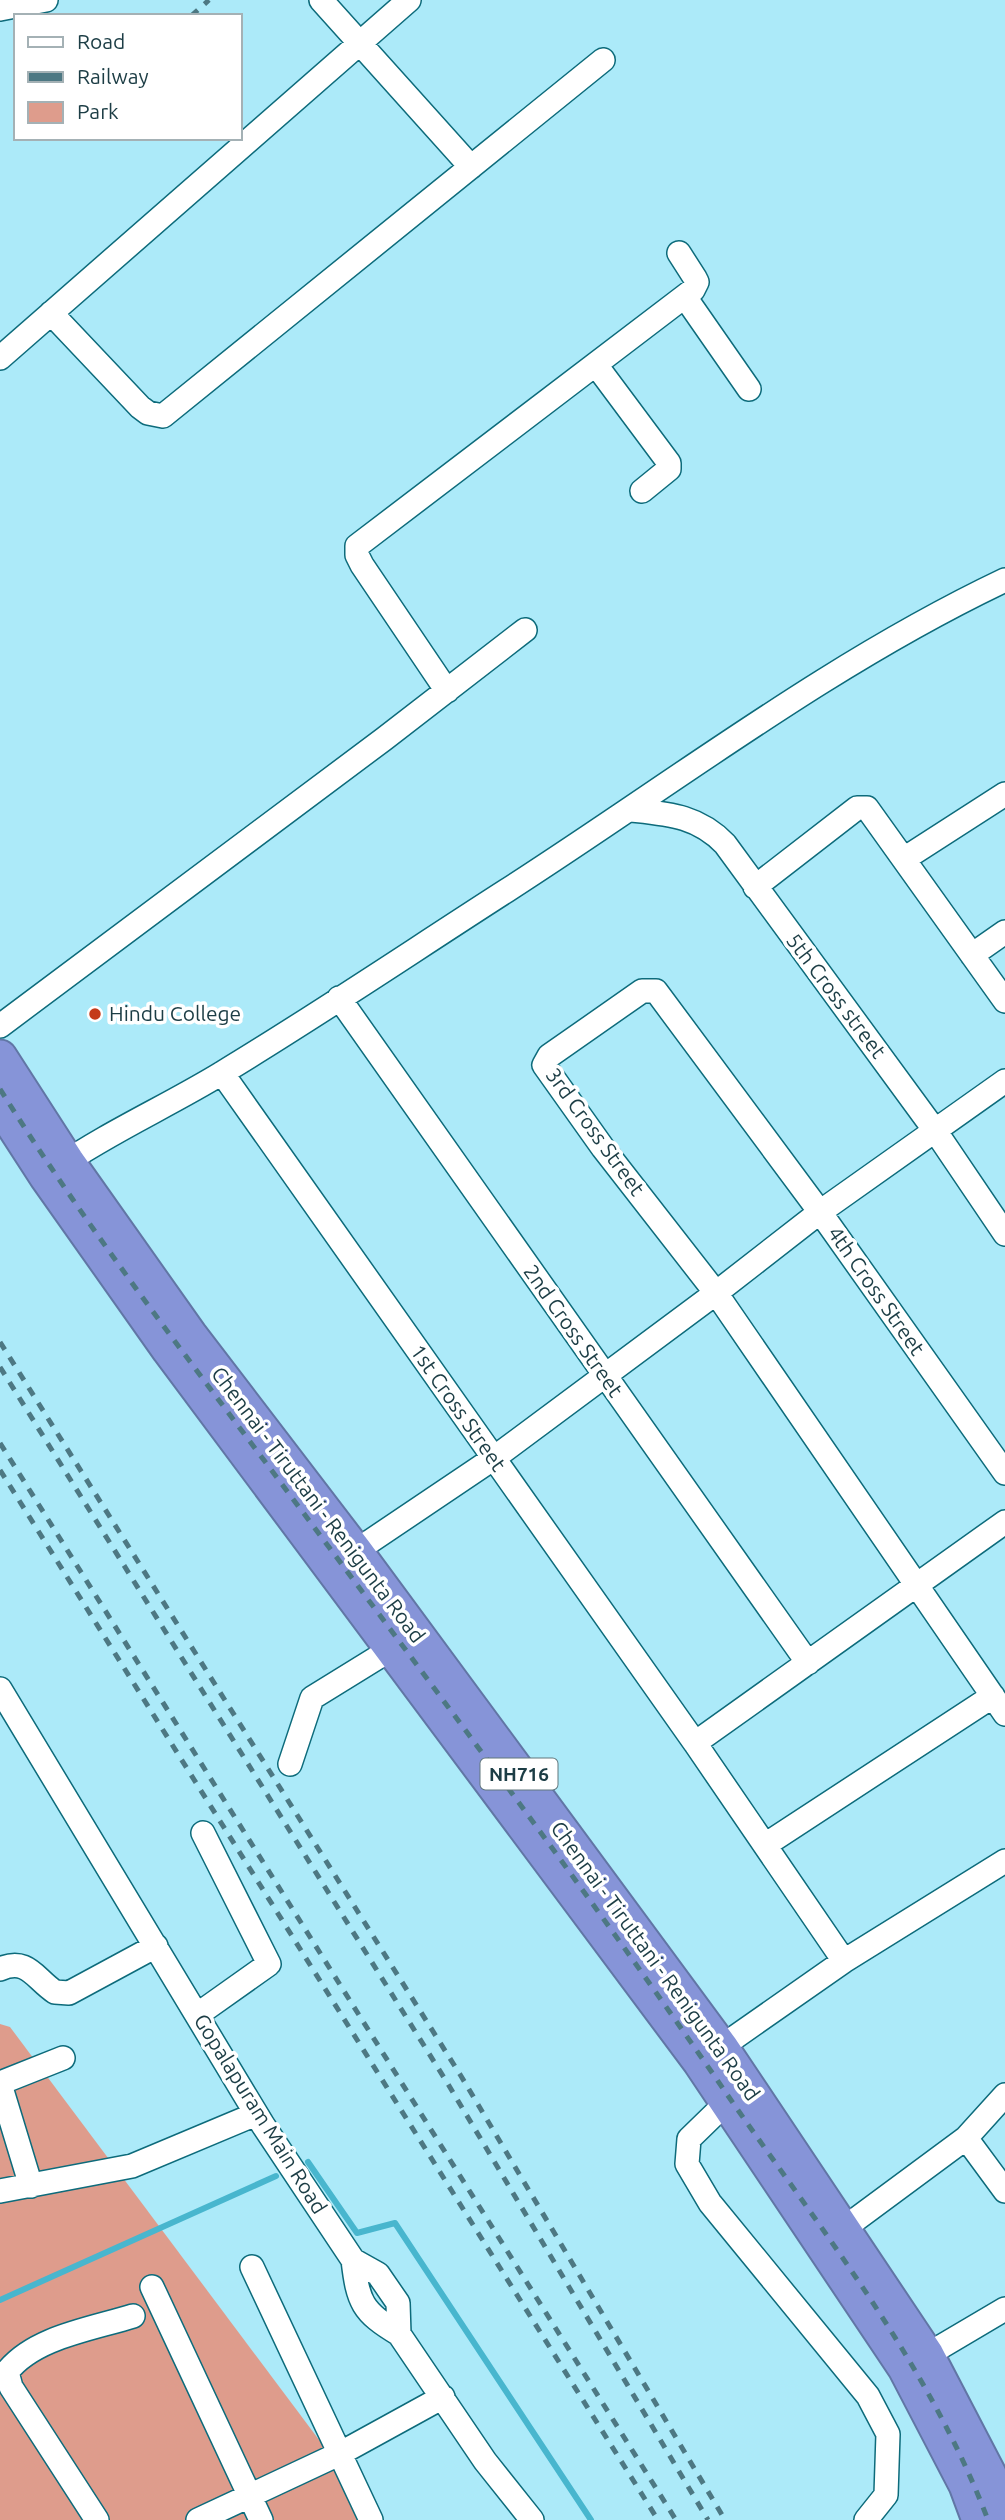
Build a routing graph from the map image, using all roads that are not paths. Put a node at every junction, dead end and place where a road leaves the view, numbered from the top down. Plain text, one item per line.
1 (46, 0) edge
2 (409, 0) edge
3 (326, 1) edge
4 (0, 9) edge
5 (361, 42) junction
6 (603, 60) dead end
7 (471, 167) junction
8 (678, 253) dead end
9 (684, 297) junction
10 (51, 313) junction
11 (0, 358) edge
12 (596, 365) junction
13 (749, 390) dead end
14 (642, 491) dead end
15 (1005, 580) edge
16 (525, 630) dead end
17 (447, 691) junction
18 (1005, 794) edge
19 (632, 810) junction
20 (904, 859) junction
21 (755, 887) junction
22 (1005, 932) edge
23 (972, 955) junction
24 (339, 998) junction
25 (1005, 1001) edge
26 (0, 1026) edge
27 (0, 1057) edge
28 (222, 1073) junction
29 (1005, 1081) edge
30 (0, 1105) edge
31 (746, 1110) joint
32 (936, 1132) junction
33 (56, 1169) junction
34 (820, 1212) junction
35 (1005, 1234) edge
36 (716, 1293) junction
37 (605, 1376) junction
38 (494, 1458) junction
39 (1005, 1473) edge
40 (1005, 1522) edge
41 (344, 1559) junction
42 (917, 1585) junction
43 (393, 1647) junction
44 (808, 1663) junction
45 (0, 1689) edge
46 (999, 1705) edge
47 (695, 1743) junction
48 (290, 1765) dead end
49 (203, 1833) dead end
50 (765, 1845) junction
51 (1005, 1861) edge
52 (156, 1946) junction
53 (844, 1961) junction
54 (0, 1969) edge
55 (197, 2015) junction
56 (710, 2054) junction
57 (63, 2058) dead end
58 (0, 2083) edge
59 (1005, 2095) edge
60 (726, 2103) junction
61 (256, 2114) junction
62 (966, 2138) junction
63 (31, 2186) junction
64 (0, 2191) edge
65 (1005, 2191) edge
66 (843, 2229) junction
67 (252, 2267) dead end
68 (152, 2287) dead end
69 (1005, 2309) edge
70 (133, 2316) dead end
71 (927, 2355) junction
72 (443, 2397) junction
73 (341, 2453) junction
74 (977, 2480) junction
75 (250, 2495) junction
76 (1005, 2512) edge
77 (97, 2520) edge
78 (198, 2520) edge
79 (261, 2520) edge
80 (371, 2520) edge
81 (533, 2520) edge
82 (866, 2520) edge
83 (979, 2520) edge

1 - 4 street
2 - 5 street
3 - 5 street
5 - 7 street
5 - 10 street
6 - 7 street
7 - 10 street
8 - 9 street
9 - 12 street
9 - 13 street
10 - 11 street
12 - 14 street
12 - 17 street
15 - 19 street
16 - 17 street
17 - 26 street
18 - 20 street
19 - 21 street, 5th Cross street
19 - 24 street
20 - 21 street
20 - 23 street
21 - 32 street, 5th Cross street
22 - 23 street
23 - 25 street
24 - 28 street
24 - 37 street, 2nd Cross Street
27 - 33 highway, Chennai - Tiruttani - Renigunta Road / NH716
28 - 33 street
28 - 38 street, 1st Cross Street
29 - 32 street
30 - 33 highway, Chennai - Tiruttani - Renigunta Road / NH716
31 - 34 street, 4th Cross Street
31 - 36 street, 3rd Cross Street
32 - 34 street
32 - 35 street, 5th Cross street
33 - 41 highway, Chennai - Tiruttani - Renigunta Road / NH716
34 - 36 street
34 - 39 street, 4th Cross Street
36 - 37 street
36 - 42 street
37 - 38 street
37 - 44 street, 2nd Cross Street
38 - 41 street
38 - 47 street, 1st Cross Street
40 - 42 street
41 - 43 highway, Chennai - Tiruttani - Renigunta Road / NH716
41 - 56 highway, Chennai - Tiruttani - Renigunta Road / NH716
42 - 44 street
42 - 46 street
43 - 48 street
43 - 56 highway, Chennai - Tiruttani - Renigunta Road / NH716
44 - 47 street
45 - 52 street, Gopalapuram Main Road
46 - 50 street
47 - 50 street, 1st Cross Street
49 - 55 street
50 - 53 street, 1st Cross Street
51 - 53 street
52 - 54 street
52 - 55 street, Gopalapuram Main Road
53 - 56 street
55 - 61 street, Gopalapuram Main Road
56 - 60 highway, Chennai - Tiruttani - Renigunta Road / NH716
56 - 66 highway, Chennai - Tiruttani - Renigunta Road / NH716
57 - 58 street
58 - 63 street
59 - 62 street
60 - 74 highway, Chennai - Tiruttani - Renigunta Road / NH716
60 - 82 street
61 - 63 street
61 - 72 street, Gopalapuram Main Road
62 - 65 street
62 - 66 street
63 - 64 street
66 - 71 highway, Chennai - Tiruttani - Renigunta Road / NH716
67 - 73 street
68 - 75 street
69 - 71 street
70 - 77 street
71 - 74 highway, Chennai - Tiruttani - Renigunta Road / NH716
72 - 73 street
72 - 81 street
73 - 75 street
73 - 80 street
74 - 76 highway, Chennai - Tiruttani - Renigunta Road / NH716
74 - 83 highway, Chennai - Tiruttani - Renigunta Road
75 - 78 street
75 - 79 street

